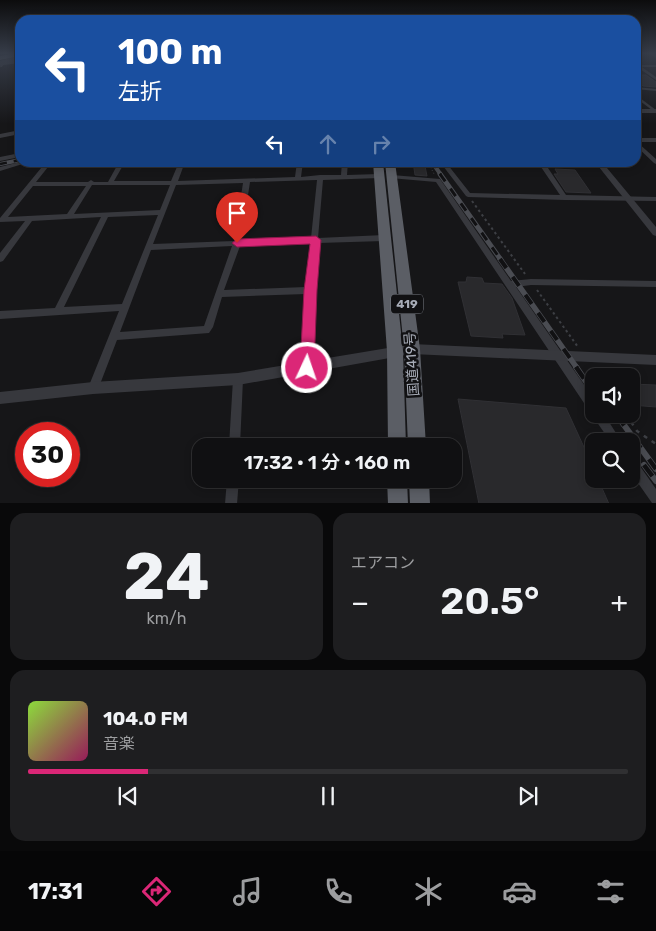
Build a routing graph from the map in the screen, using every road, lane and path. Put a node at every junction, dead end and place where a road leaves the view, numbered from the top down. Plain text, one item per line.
1 (641, 88) edge
2 (656, 90) edge
3 (641, 100) edge
4 (641, 111) edge
5 (656, 112) edge
6 (15, 133) edge
7 (0, 136) edge
8 (656, 140) edge
9 (641, 141) edge
10 (641, 146) edge
11 (15, 156) edge
12 (0, 159) edge
13 (656, 162) edge
14 (15, 165) edge
15 (45, 167) edge
16 (120, 167) edge
17 (180, 167) edge
18 (299, 167) edge
19 (345, 167) edge
20 (431, 167) edge
21 (446, 167) edge
22 (544, 167) edge
23 (602, 167) edge
24 (0, 168) edge
25 (383, 172) edge
26 (344, 176) junction
27 (298, 178) junction
28 (320, 178) junction
29 (247, 180) junction
30 (438, 180) junction
31 (91, 182) junction
32 (112, 182) junction
33 (174, 183) junction
34 (32, 184) junction
35 (468, 196) junction
36 (565, 198) junction
37 (628, 199) junction
38 (656, 199) edge
39 (163, 212) junction
40 (106, 215) junction
41 (69, 217) junction
42 (30, 219) junction
43 (1, 220) edge
44 (656, 233) edge
45 (384, 238) junction
46 (316, 240) junction
47 (237, 243) junction
48 (148, 247) junction
49 (0, 260) edge
50 (531, 282) junction
51 (509, 284) junction
52 (656, 284) edge
53 (310, 290) junction
54 (218, 294) junction
55 (125, 307) junction
56 (57, 312) junction
57 (0, 315) edge
58 (114, 336) junction
59 (412, 349) junction
60 (580, 349) dead end
61 (395, 351) junction
62 (558, 356) junction
63 (656, 360) edge
64 (307, 368) junction
65 (238, 379) junction
66 (93, 388) junction
67 (585, 395) edge
68 (0, 398) edge
69 (632, 423) edge
70 (234, 438) edge
71 (397, 438) edge
72 (417, 438) edge
73 (656, 444) edge
74 (640, 476) edge
75 (232, 488) edge
76 (397, 488) edge
77 (419, 488) edge
78 (656, 499) edge
79 (231, 503) edge
80 (398, 503) edge
81 (420, 503) edge

1 - 2 street
3 - 5 street
4 - 5 street
6 - 7 street
8 - 9 street
10 - 13 street
11 - 12 street
14 - 24 street
15 - 34 street
16 - 32 street
17 - 33 street
18 - 27 street
19 - 26 street
20 - 30 path
21 - 35 street
22 - 36 street
23 - 37 street
25 - 26 street
25 - 30 street
25 - 45 highway, 国道419号 / 419
25 - 59 highway, 国道419号 / 419
26 - 28 street
27 - 28 street
27 - 29 street
28 - 46 street
29 - 33 street
29 - 47 street
30 - 51 street
31 - 32 street
31 - 34 street
31 - 41 street
32 - 33 street
33 - 39 street
34 - 43 street
35 - 36 street
35 - 50 path
36 - 37 street
37 - 38 street
37 - 44 street
39 - 40 street
39 - 48 street
40 - 41 street
40 - 56 street
41 - 42 street
42 - 43 street
42 - 49 street
45 - 46 street
45 - 61 highway, 国道419号 / 419
46 - 47 street
46 - 53 street
47 - 48 street
47 - 54 street
48 - 55 street
50 - 51 street
50 - 52 street
50 - 60 path
51 - 62 street
53 - 54 street
53 - 64 street
54 - 58 street
55 - 56 street
55 - 58 street
56 - 57 street
58 - 66 street
59 - 61 street
59 - 62 street
59 - 72 highway, 国道419号 / 419
61 - 64 street
61 - 71 highway, 国道419号 / 419
62 - 63 street
62 - 67 street
64 - 65 street
65 - 66 street
65 - 70 street
66 - 68 street
69 - 73 path
74 - 78 street
75 - 79 street
76 - 80 highway
77 - 81 highway

